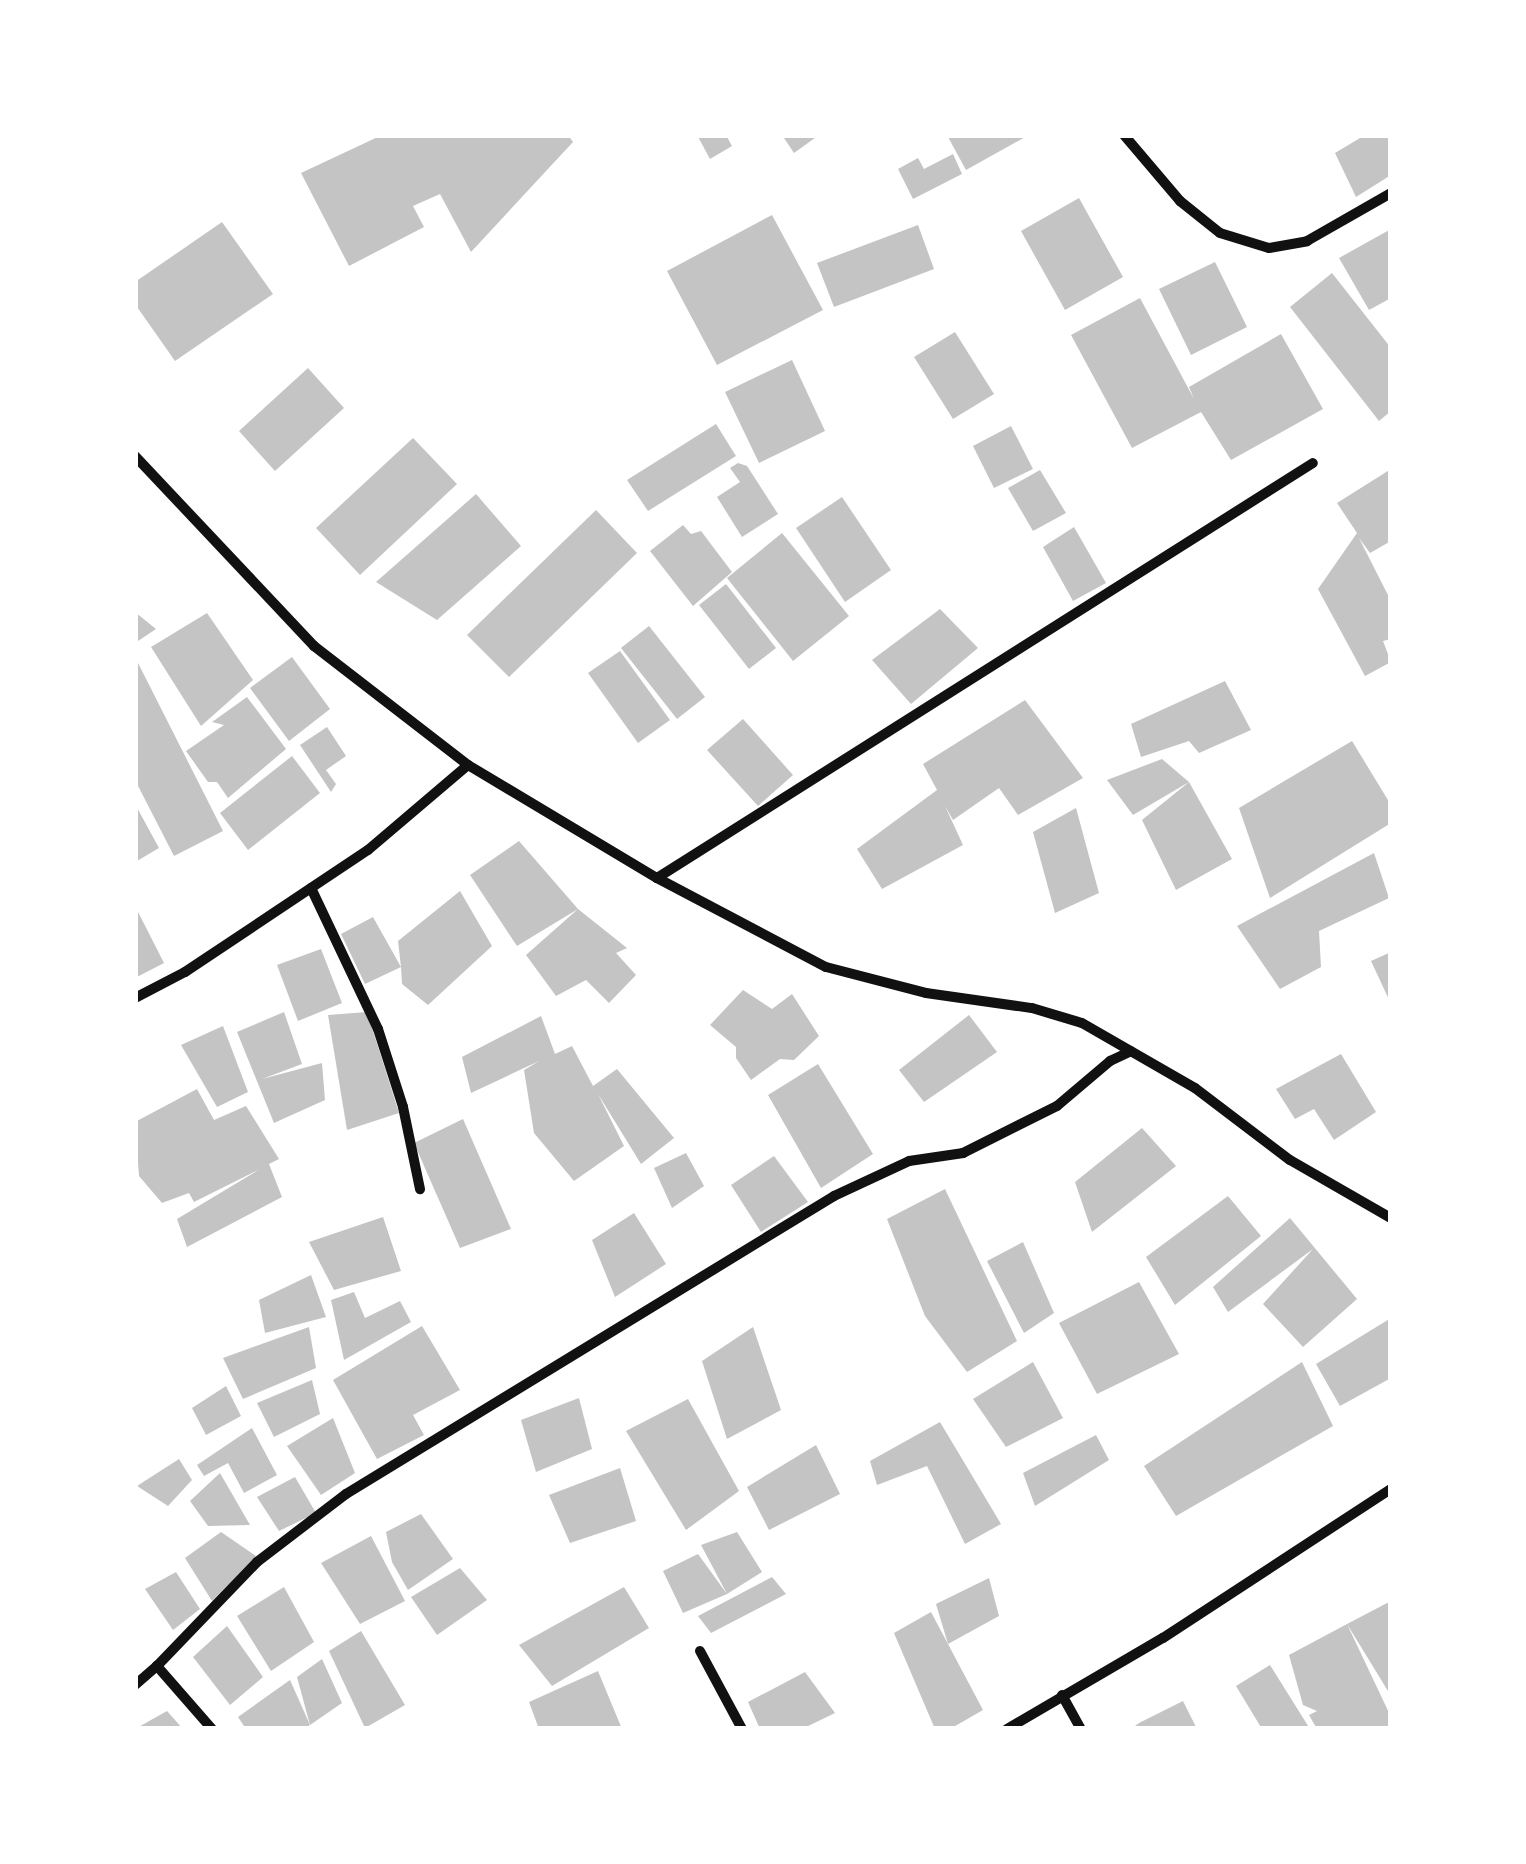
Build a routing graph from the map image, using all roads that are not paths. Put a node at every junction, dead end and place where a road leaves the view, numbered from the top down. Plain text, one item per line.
1 (1124, 135) edge
2 (1391, 193) edge
3 (135, 456) edge
4 (1313, 463) dead end
5 (468, 764) junction
6 (657, 878) junction
7 (311, 888) junction
8 (135, 998) edge
9 (1131, 1051) junction
10 (420, 1190) dead end
11 (1391, 1218) edge
12 (1391, 1489) edge
13 (700, 1651) dead end
14 (157, 1666) junction
15 (135, 1686) edge
16 (1062, 1696) junction
17 (212, 1729) edge
18 (742, 1729) edge
19 (1007, 1729) edge
20 (1081, 1729) edge

1 - 2 street
3 - 5 street
4 - 6 street
5 - 6 street
5 - 7 street
6 - 9 street
7 - 8 street
7 - 10 street
9 - 11 street
9 - 14 street
12 - 16 street
13 - 18 street
14 - 15 street
14 - 17 street
16 - 19 street
16 - 20 street

